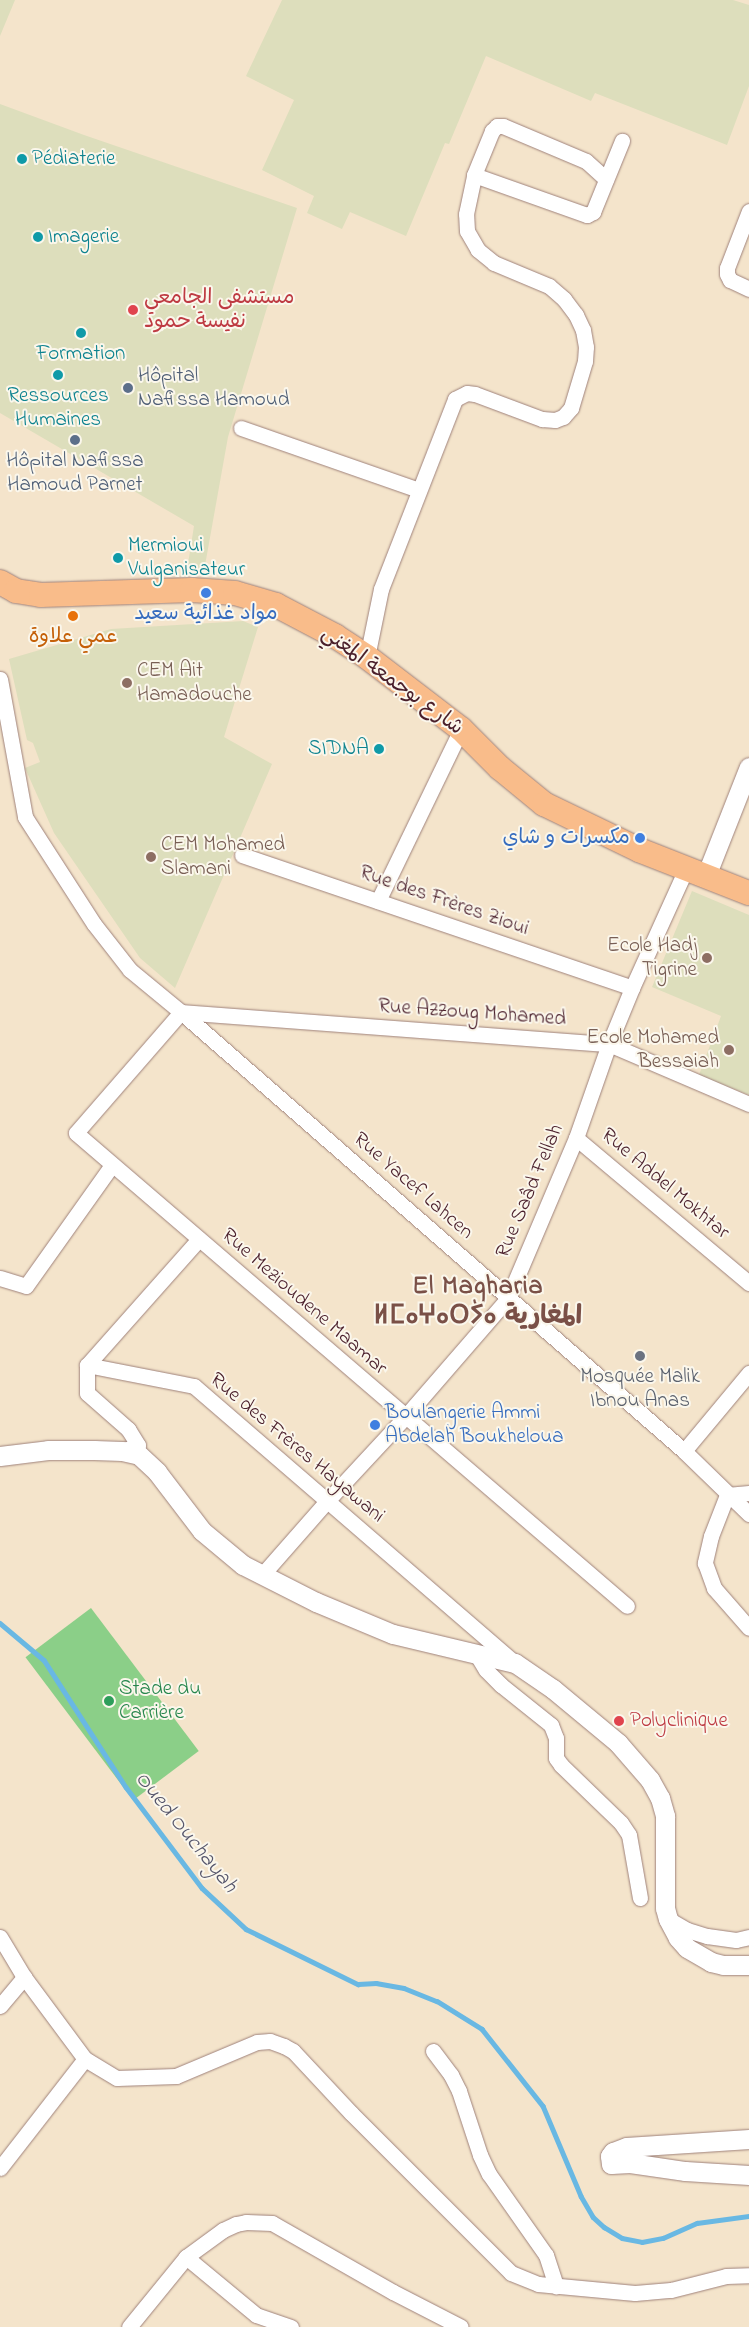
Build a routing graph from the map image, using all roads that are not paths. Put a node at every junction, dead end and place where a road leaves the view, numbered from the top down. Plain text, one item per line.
1 (622, 141) dead end
2 (474, 175) junction
3 (606, 179) junction
4 (749, 211) edge
5 (749, 290) edge
6 (241, 428) dead end
7 (419, 490) junction
8 (0, 582) edge
9 (367, 657) junction
10 (0, 679) edge
11 (461, 729) junction
12 (749, 768) edge
13 (242, 854) dead end
14 (696, 873) junction
15 (749, 893) edge
16 (378, 901) junction
17 (632, 988) junction
18 (181, 1012) junction
19 (609, 1044) junction
20 (749, 1104) edge
21 (576, 1138) junction
22 (112, 1165) junction
23 (199, 1239) junction
24 (0, 1278) edge
25 (749, 1283) edge
26 (508, 1298) junction
27 (87, 1366) junction
28 (749, 1374) edge
29 (405, 1417) junction
30 (122, 1451) junction
31 (684, 1451) junction
32 (0, 1456) edge
33 (726, 1494) junction
34 (749, 1494) edge
35 (328, 1500) junction
36 (749, 1514) edge
37 (262, 1575) junction
38 (627, 1606) dead end
39 (749, 1628) edge
40 (475, 1652) junction
41 (515, 1663) junction
42 (640, 1898) dead end
43 (668, 1919) junction
44 (0, 1936) edge
45 (749, 1938) edge
46 (749, 1965) edge
47 (24, 1977) junction
48 (0, 2006) edge
49 (433, 2051) dead end
50 (85, 2059) junction
51 (749, 2139) edge
52 (0, 2168) edge
53 (749, 2175) edge
54 (186, 2257) junction
55 (749, 2275) edge
56 (556, 2286) junction
57 (252, 2321) edge
58 (129, 2327) edge
59 (292, 2327) edge
60 (461, 2327) edge

1 - 3 street
2 - 3 street
2 - 3 street
2 - 7 street
4 - 5 street
6 - 7 street
7 - 9 street
8 - 9 main road, شارع بوجمعة المغني
9 - 11 main road, شارع بوجمعة المغني
10 - 18 street, Rue Yacef Lahcen
11 - 14 main road, شارع بوجمعة المغني
11 - 16 street
12 - 14 street
13 - 16 street, Rue des Frères Zioui
14 - 15 main road, شارع بوجمعة المغني
14 - 17 street, Rue Saâd Fellah
16 - 17 street, Rue des Frères Zioui
17 - 19 street, Rue Saâd Fellah
18 - 19 street, Rue Azzoug Mohamed
18 - 22 street, Rue Mezioudene Maamar
18 - 26 street, Rue Yacef Lahcen
19 - 20 street, Rue Azzoug Mohamed
19 - 21 street, Rue Saâd Fellah
21 - 25 street, Rue Addel Mokhtar
21 - 26 street, Rue Saâd Fellah
22 - 23 street, Rue Mezioudene Maamar
22 - 24 street
23 - 27 street
23 - 29 street, Rue Mezioudene Maamar
26 - 29 street, Rue Saâd Fellah
26 - 31 street, Rue Yacef Lahcen
27 - 30 street
27 - 35 street, Rue des Frères Hayawani
28 - 31 street
29 - 35 street, Rue Saâd Fellah
29 - 38 street, Rue Mezioudene Maamar
30 - 32 street
30 - 37 street
31 - 33 street, Rue Yacef Lahcen
33 - 34 street
33 - 36 street, Rue Yacef Lahcen
33 - 39 street
35 - 37 street, Rue Saâd Fellah
35 - 41 street, Rue des Frères Hayawani
37 - 40 street
40 - 41 street
40 - 42 street
41 - 43 street
43 - 45 street
43 - 46 street
44 - 47 street
47 - 48 street
47 - 50 street
49 - 56 street
50 - 52 street
50 - 56 street
51 - 53 street
54 - 57 street
54 - 58 street
54 - 60 street
55 - 56 street
57 - 59 street

